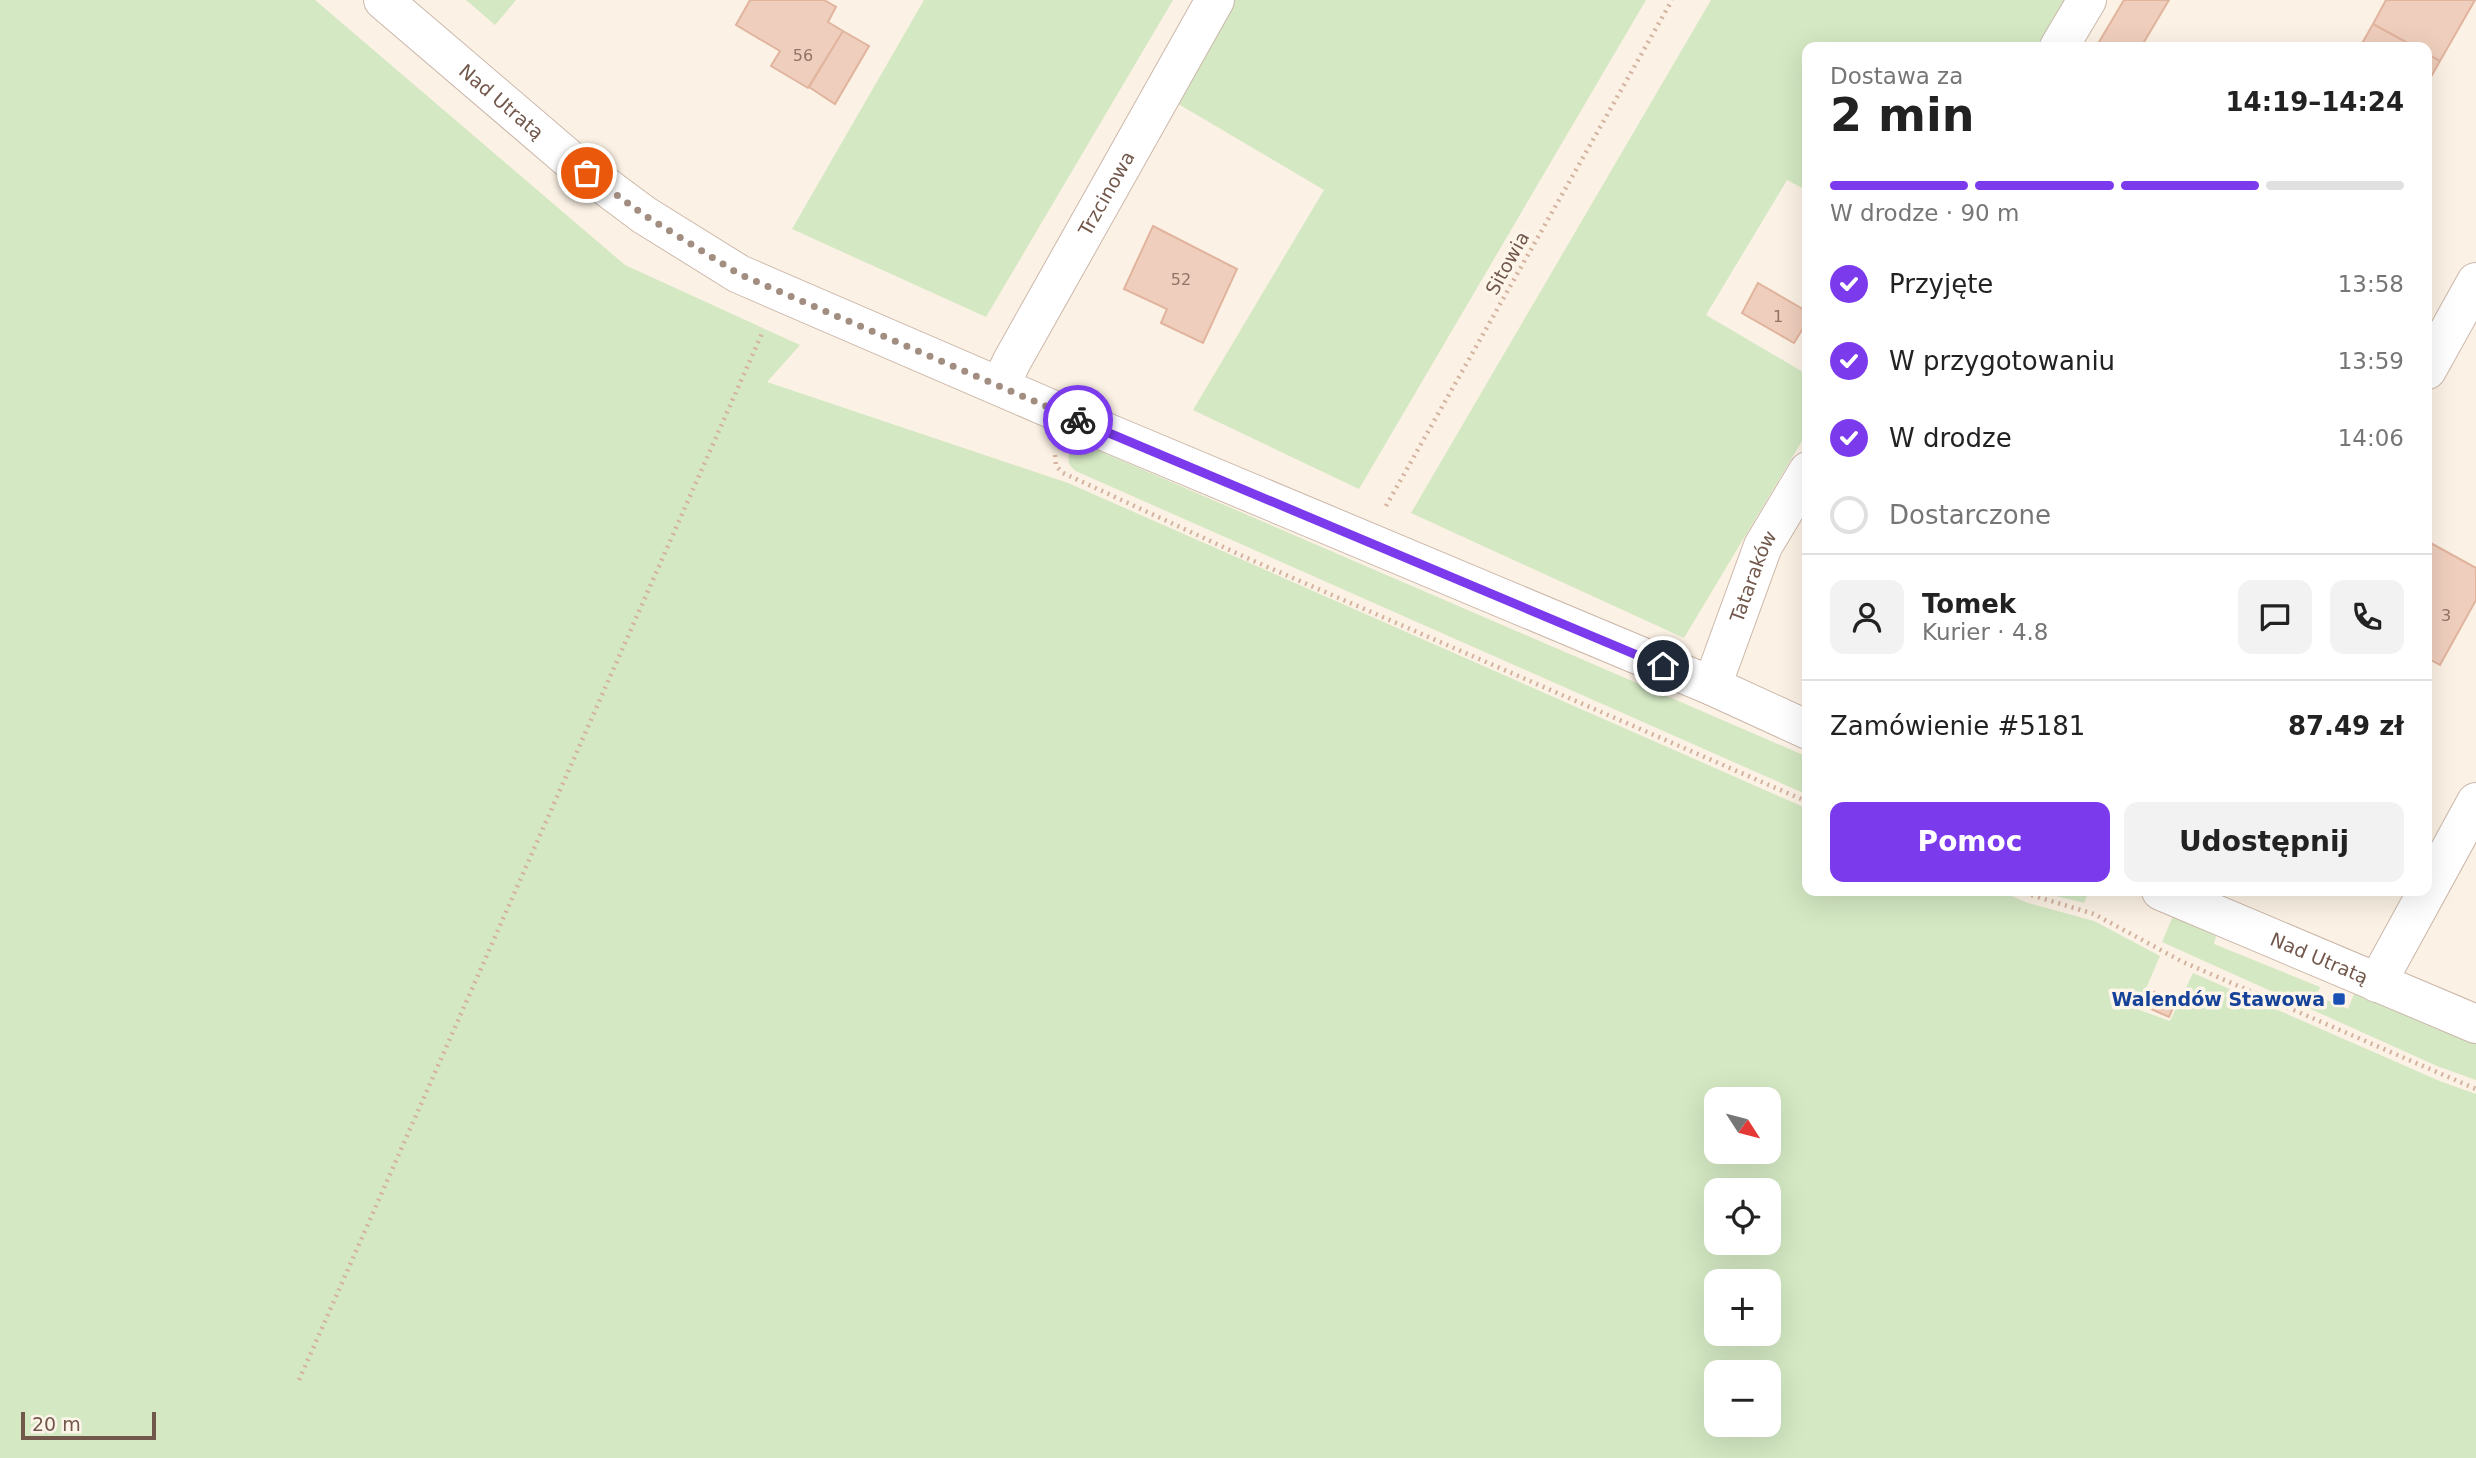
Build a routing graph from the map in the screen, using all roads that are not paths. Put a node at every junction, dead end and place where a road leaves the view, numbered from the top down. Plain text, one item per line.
1 (383, 0) edge
2 (1215, 0) edge
3 (2087, 0) edge
4 (2062, 42) edge
5 (2476, 282) edge
6 (2432, 361) edge
7 (1000, 386) junction
8 (1802, 481) edge
9 (1712, 687) junction
10 (1802, 727) edge
11 (2476, 802) edge
12 (2432, 882) edge
13 (2173, 896) edge
14 (2425, 896) edge
15 (2377, 983) junction
16 (2476, 1024) edge

1 - 7 street, Nad Utratą
2 - 7 street, Trzcinowa
3 - 4 street
5 - 6 street
7 - 9 street, Nad Utratą
8 - 9 street, Tataraków
9 - 10 street, Nad Utratą
11 - 12 street
13 - 15 street, Nad Utratą
14 - 15 street
15 - 16 street, Nad Utratą

